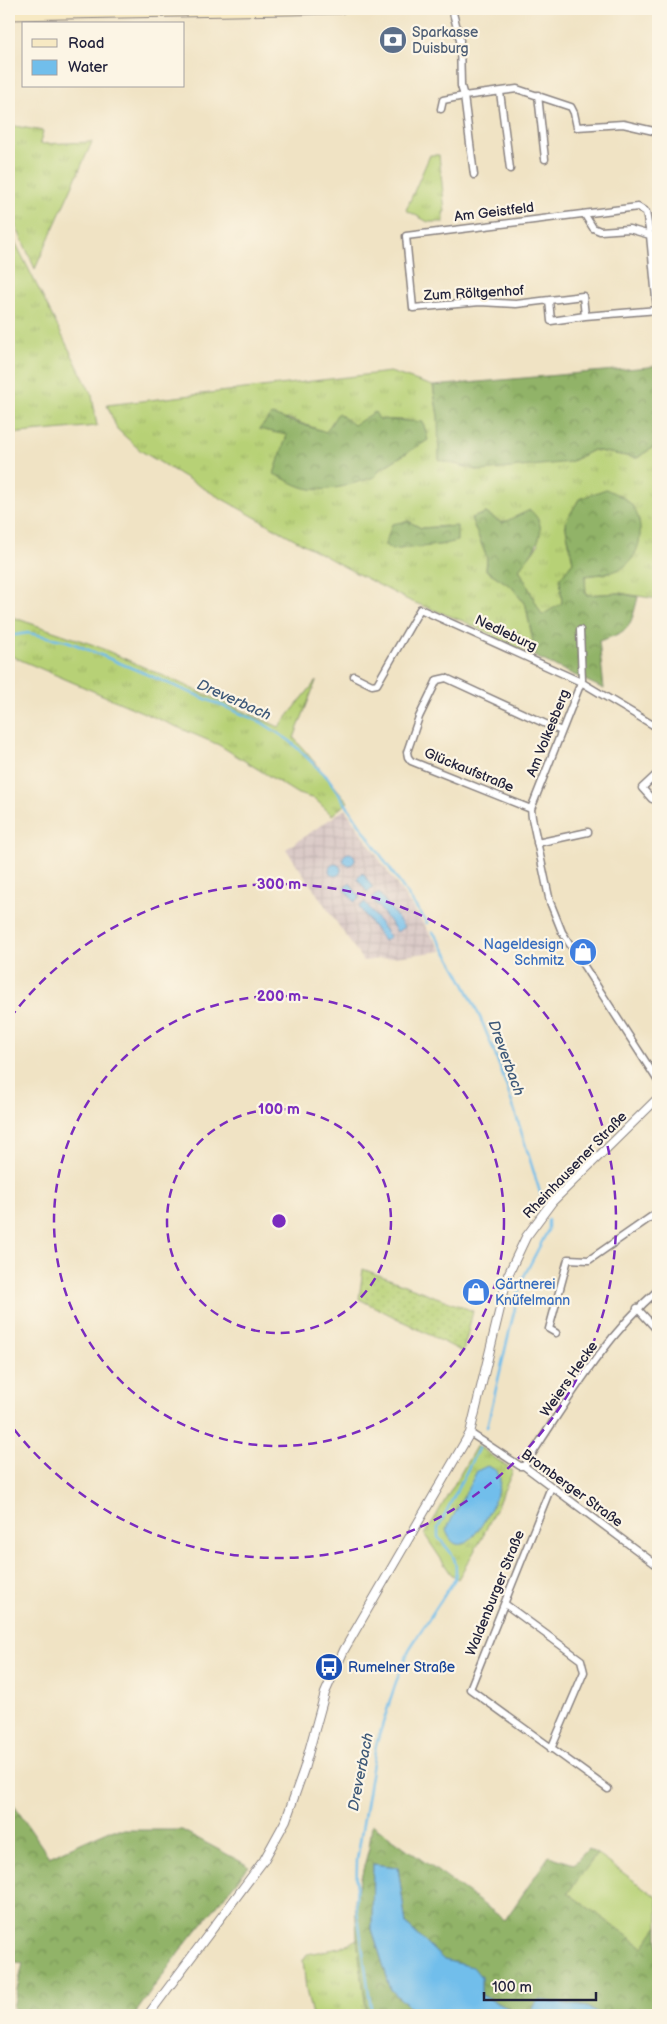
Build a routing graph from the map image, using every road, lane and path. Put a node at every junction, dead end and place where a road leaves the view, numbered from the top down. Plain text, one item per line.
1 (341, 9) edge
2 (452, 9) edge
3 (224, 10) edge
4 (9, 15) edge
5 (500, 92) junction
6 (538, 95) junction
7 (464, 96) junction
8 (441, 109) dead end
9 (658, 132) edge
10 (545, 159) dead end
11 (510, 169) dead end
12 (474, 174) dead end
13 (585, 215) junction
14 (650, 235) junction
15 (406, 236) joint
16 (658, 237) edge
17 (548, 300) junction
18 (658, 310) edge
19 (585, 316) junction
20 (580, 630) dead end
21 (354, 676) dead end
22 (581, 682) junction
23 (658, 728) edge
24 (561, 731) junction
25 (658, 774) edge
26 (652, 799) dead end
27 (531, 809) junction
28 (588, 832) dead end
29 (538, 843) junction
30 (658, 1081) edge
31 (658, 1098) edge
32 (658, 1212) edge
33 (658, 1290) edge
34 (637, 1308) junction
35 (658, 1332) edge
36 (556, 1333) dead end
37 (470, 1433) junction
38 (524, 1466) junction
39 (551, 1487) junction
40 (658, 1566) edge
41 (505, 1604) junction
42 (551, 1749) junction
43 (608, 1789) dead end
44 (148, 2015) edge

1 - 3 main road
2 - 7 street
3 - 4 main road
5 - 6 street
5 - 7 street
5 - 11 street
6 - 9 street
6 - 10 street
7 - 8 street
7 - 12 street
13 - 14 street
13 - 14 street, Am Geistfeld
13 - 15 street, Am Geistfeld
14 - 16 street
14 - 18 street
15 - 17 street, Zum Röltgenhof
17 - 19 street, Zum Röltgenhof
17 - 19 street
18 - 19 street
20 - 22 street, Am Volkesberg
21 - 22 street, Nedleburg
22 - 23 street, Nedleburg
22 - 24 street, Am Volkesberg
24 - 27 street, Am Volkesberg
24 - 27 street, Glückaufstraße
25 - 26 street
27 - 29 street
28 - 29 street
29 - 30 street
31 - 37 street, Rheinhausener Straße
32 - 36 street
33 - 34 street, Weiers Hecke
34 - 35 street
34 - 38 street, Weiers Hecke
37 - 38 street, Bromberger Straße
37 - 44 street
38 - 39 street, Bromberger Straße
39 - 40 street, Bromberger Straße
39 - 41 street, Waldenburger Straße
41 - 42 street
41 - 42 street, Waldenburger Straße
42 - 43 street, Waldenburger Straße

